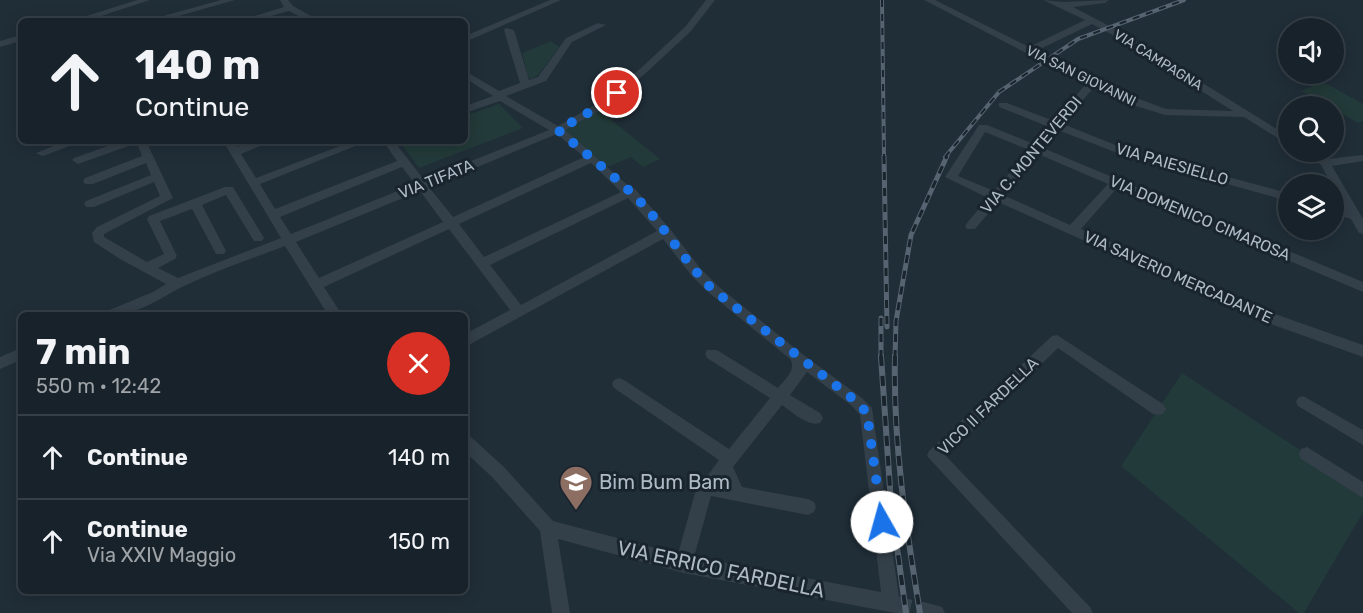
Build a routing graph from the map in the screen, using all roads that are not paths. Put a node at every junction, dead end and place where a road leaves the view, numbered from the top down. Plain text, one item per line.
1 (143, 0) edge
2 (231, 0) edge
3 (557, 0) edge
4 (711, 0) edge
5 (928, 0) edge
6 (1047, 0) edge
7 (1105, 0) edge
8 (287, 4) edge
9 (1063, 5) junction
10 (88, 18) edge
11 (152, 18) edge
12 (165, 18) edge
13 (251, 18) edge
14 (310, 18) edge
15 (1091, 21) junction
16 (601, 25) dead end
17 (509, 30) dead end
18 (468, 38) edge
19 (18, 39) edge
20 (0, 44) edge
21 (1029, 51) junction
22 (468, 76) edge
23 (1092, 83) junction
24 (526, 85) junction
25 (499, 96) junction
26 (1003, 105) dead end
27 (468, 109) edge
28 (1245, 114) junction
29 (577, 119) junction
30 (542, 122) junction
31 (1058, 125) junction
32 (558, 130) junction
33 (1278, 134) edge
34 (68, 144) edge
35 (124, 144) edge
36 (142, 144) edge
37 (230, 144) edge
38 (258, 144) edge
39 (355, 144) edge
40 (390, 144) edge
41 (1037, 150) junction
42 (235, 152) junction
43 (42, 153) dead end
44 (148, 158) junction
45 (1363, 158) edge
46 (592, 159) junction
47 (78, 160) dead end
48 (404, 162) junction
49 (1325, 163) joint
50 (157, 177) junction
51 (89, 181) dead end
52 (253, 183) junction
53 (1115, 183) junction
54 (421, 185) junction
55 (631, 192) junction
56 (1278, 194) edge
57 (996, 198) junction
58 (195, 203) junction
59 (90, 204) dead end
60 (1344, 213) edge
61 (273, 215) junction
62 (1355, 216) junction
63 (451, 224) junction
64 (971, 226) dead end
65 (1363, 230) edge
66 (1072, 231) junction
67 (669, 235) junction
68 (258, 238) dead end
69 (288, 240) junction
70 (220, 251) dead end
71 (482, 263) junction
72 (147, 268) junction
73 (177, 284) junction
74 (316, 285) junction
75 (1363, 287) edge
76 (119, 312) edge
77 (333, 312) edge
78 (519, 312) junction
79 (468, 339) edge
80 (1363, 351) edge
81 (712, 354) dead end
82 (18, 355) edge
83 (795, 355) junction
84 (0, 363) edge
85 (619, 384) dead end
86 (781, 396) junction
87 (1303, 402) dead end
88 (1158, 409) dead end
89 (815, 418) dead end
90 (1363, 438) edge
91 (468, 445) edge
92 (1306, 454) dead end
93 (727, 461) junction
94 (707, 488) junction
95 (1363, 491) edge
96 (735, 493) junction
97 (808, 507) dead end
98 (548, 528) junction
99 (684, 564) junction
100 (561, 613) edge
101 (1084, 613) edge

1 - 10 street
1 - 11 street
2 - 12 street
3 - 18 street
4 - 29 street, VIA TIFATA
5 - 21 street, VIA SAN GIOVANNI
6 - 9 street
7 - 9 street
8 - 13 street
8 - 14 street
9 - 15 street, VIA CAMPAGNA
15 - 21 street
15 - 28 street, VIA CAMPAGNA
16 - 24 street
17 - 24 street
19 - 20 street
21 - 23 street, VIA SAN GIOVANNI
22 - 25 street
23 - 28 street, VIA SAN GIOVANNI
23 - 31 street, VIA C. MONTEVERDI
24 - 25 street
25 - 27 street
25 - 30 street
26 - 31 street, VIA PAIESIELLO
28 - 33 street, VIA CAMPAGNA
29 - 30 street, VIA TIFATA
29 - 32 street, VIA TIFATA
30 - 32 street
31 - 41 street, VIA C. MONTEVERDI
31 - 56 street, VIA PAIESIELLO
32 - 46 street
32 - 54 street, VIA TIFATA
34 - 43 street
35 - 47 street
36 - 44 street
37 - 42 street
38 - 42 street
39 - 52 street
40 - 48 street
41 - 53 street, VIA DOMENICO CIMAROSA
41 - 57 street, VIA C. MONTEVERDI
41 - 57 street, VIA DOMENICO CIMAROSA
42 - 52 street
44 - 50 street
44 - 51 street
45 - 49 street
46 - 55 street
46 - 63 street
48 - 54 street
48 - 61 street
49 - 62 street
50 - 59 street
50 - 72 street
52 - 61 street
53 - 66 street
53 - 75 street, VIA DOMENICO CIMAROSA
54 - 63 street
54 - 69 street, VIA TIFATA
55 - 67 street
55 - 71 street
57 - 64 street, VIA C. MONTEVERDI
57 - 66 street, VIA SAVERIO MERCADANTE
58 - 68 street
58 - 70 street
58 - 72 street
60 - 62 street
61 - 69 street
62 - 65 street
63 - 71 street
63 - 74 street
66 - 80 street, VIA SAVERIO MERCADANTE
67 - 78 street
67 - 83 street
69 - 73 street, VIA TIFATA
69 - 74 street
71 - 78 street
72 - 73 street
73 - 76 street, VIA TIFATA
74 - 77 street
78 - 79 street
81 - 86 street
82 - 84 street
83 - 86 street
83 - 99 street, VIA ERRICO FARDELLA
85 - 93 street
86 - 89 street
86 - 93 street
87 - 90 street
88 - 101 street, VICO II FARDELLA
91 - 98 street
92 - 95 street
93 - 94 street
93 - 96 street
94 - 96 street
94 - 99 street
96 - 97 street
98 - 99 street, VIA ERRICO FARDELLA
98 - 100 street

